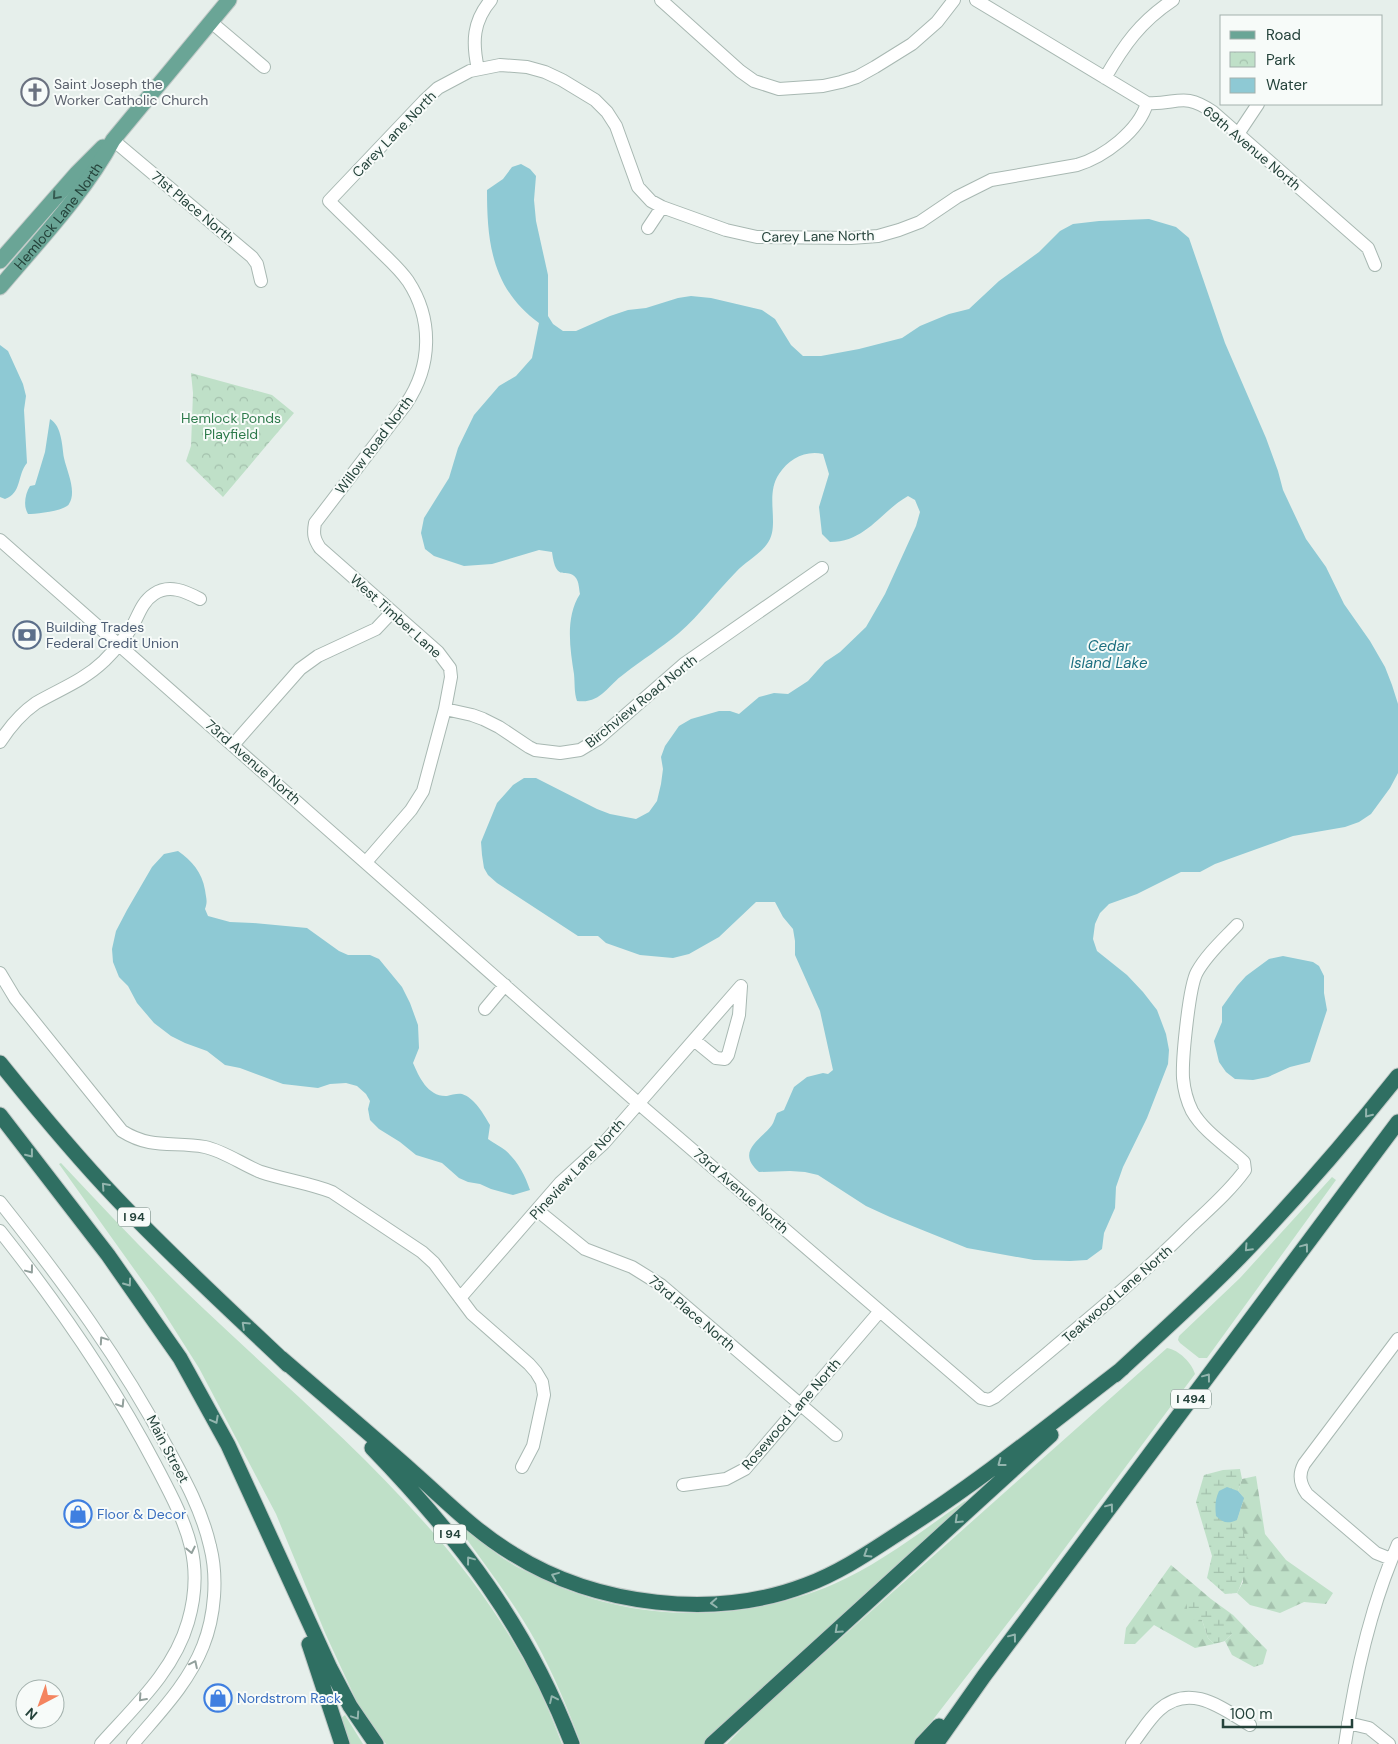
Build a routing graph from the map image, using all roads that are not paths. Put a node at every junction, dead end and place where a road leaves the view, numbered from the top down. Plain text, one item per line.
1 (229, 0) edge
2 (491, 0) edge
3 (661, 0) edge
4 (954, 0) edge
5 (976, 0) edge
6 (1173, 0) edge
7 (211, 22) junction
8 (264, 68) dead end
9 (478, 69) junction
10 (1105, 78) junction
11 (1147, 104) junction
12 (1257, 105) edge
13 (1238, 134) junction
14 (113, 140) junction
15 (329, 201) joint
16 (662, 207) junction
17 (648, 228) dead end
18 (0, 261) edge
19 (1375, 265) dead end
20 (261, 281) dead end
21 (0, 287) edge
22 (314, 539) joint
23 (0, 540) edge
24 (822, 568) dead end
25 (200, 599) dead end
26 (392, 612) junction
27 (118, 644) junction
28 (445, 709) junction
29 (0, 742) edge
30 (233, 745) junction
31 (366, 862) junction
32 (1237, 925) dead end
33 (0, 973) edge
34 (505, 985) junction
35 (485, 1009) dead end
36 (694, 1040) junction
37 (0, 1063) edge
38 (1398, 1076) edge
39 (638, 1103) junction
40 (0, 1115) edge
41 (1398, 1122) edge
42 (0, 1202) edge
43 (537, 1210) junction
44 (0, 1231) edge
45 (460, 1298) junction
46 (880, 1311) junction
47 (1398, 1339) edge
48 (281, 1358) junction
49 (1123, 1368) junction
50 (978, 1395) joint
51 (800, 1405) junction
52 (836, 1436) dead end
53 (522, 1468) dead end
54 (683, 1485) dead end
55 (253, 1498) junction
56 (1398, 1544) edge
57 (1392, 1568) edge
58 (984, 1676) junction
59 (1348, 1723) junction
60 (1250, 1725) dead end
61 (101, 1744) edge
62 (133, 1744) edge
63 (342, 1744) edge
64 (376, 1744) edge
65 (572, 1744) edge
66 (712, 1744) edge
67 (922, 1744) edge
68 (936, 1744) edge
69 (1132, 1744) edge
70 (1345, 1744) edge
71 (1389, 1744) edge

1 - 7 main road, Hemlock Lane North
2 - 9 street
3 - 4 street
5 - 10 street
6 - 10 street
7 - 8 street
7 - 14 main road, Hemlock Lane North
9 - 15 street, Carey Lane North
9 - 16 street, Carey Lane North
10 - 11 street
11 - 13 street, 69th Avenue North
11 - 16 street, Carey Lane North
12 - 13 street
13 - 19 street, 69th Avenue North
14 -> 18 main road, Hemlock Lane North
14 - 20 street, 71st Place North
14 - 21 main road, Hemlock Lane North
15 - 22 street, Willow Road North
16 - 17 street
22 - 26 street, West Timber Lane
23 - 27 street, 73rd Avenue North
24 - 28 street, Birchview Road North
25 - 27 street
26 - 28 street, West Timber Lane
26 - 30 street
27 - 29 street
27 - 30 street, 73rd Avenue North
28 - 31 street, West Timber Lane
30 - 31 street, 73rd Avenue North
31 - 34 street, 73rd Avenue North
32 - 50 street, Teakwood Lane North
33 - 45 street
34 - 35 street
34 - 39 street, 73rd Avenue North
36 - 36 street, Pineview Lane North
36 - 39 street, Pineview Lane North
48 -> 37 highway, I 94
38 -> 49 highway
39 - 43 street, Pineview Lane North
39 - 46 street, 73rd Avenue North
40 -> 55 highway
58 -> 41 highway, I 494
62 -> 42 street, Main Street
43 - 45 street, Pineview Lane North
43 - 51 street, 73rd Place North
44 -> 61 street, Main Street
45 - 53 street
46 - 50 street, 73rd Avenue North
46 - 51 street, Rosewood Lane North
47 - 57 street
49 -> 48 highway
65 -> 48 highway, I 94
49 -> 66 highway
51 - 52 street, 73rd Place North
51 - 54 street, Rosewood Lane North
55 - 63 highway
55 -> 64 highway
56 - 57 street
57 - 59 street
58 - 67 highway
58 - 68 highway
59 - 70 street
59 - 71 street
60 - 69 street

